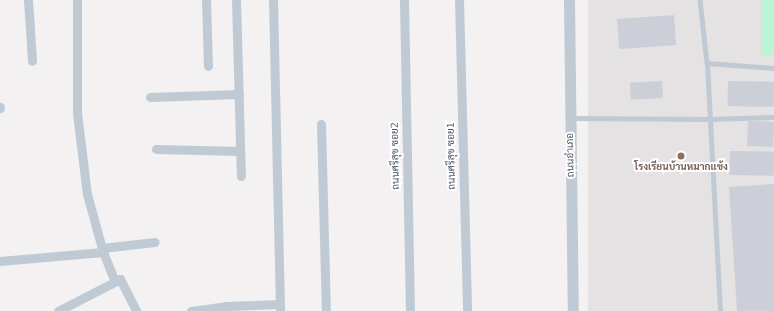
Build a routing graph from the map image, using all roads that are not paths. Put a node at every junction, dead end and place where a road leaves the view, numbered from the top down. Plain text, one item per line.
1 (28, 0) edge
2 (77, 0) edge
3 (206, 0) edge
4 (236, 0) edge
5 (273, 0) edge
6 (404, 0) edge
7 (459, 0) edge
8 (569, 0) edge
9 (700, 0) edge
10 (32, 61) dead end
11 (707, 63) junction
12 (208, 66) dead end
13 (774, 68) edge
14 (239, 94) junction
15 (150, 97) dead end
16 (774, 117) edge
17 (571, 118) junction
18 (710, 119) junction
19 (321, 124) dead end
20 (156, 149) dead end
21 (240, 151) junction
22 (241, 176) dead end
23 (155, 242) dead end
24 (103, 250) junction
25 (0, 261) edge
26 (116, 281) junction
27 (280, 308) edge
28 (58, 311) edge
29 (136, 311) edge
30 (191, 311) edge
31 (326, 311) edge
32 (410, 311) edge
33 (467, 311) edge
34 (573, 311) edge
35 (720, 311) edge

1 - 10 street
2 - 24 street
3 - 12 street
4 - 14 street
5 - 27 street
6 - 32 street, ถนนศรีสุข ซอย2
7 - 33 street, ถนนศรีสุข ซอย1
8 - 17 street, ถนนอำเภอ
9 - 11 lane
11 - 13 lane
11 - 18 lane
14 - 15 street
14 - 21 street
16 - 18 lane
17 - 18 lane
17 - 34 street, ถนนอำเภอ
18 - 35 lane
19 - 31 street
20 - 21 street
21 - 22 street
23 - 24 street
24 - 25 street
24 - 26 street
26 - 28 street
26 - 29 street
27 - 30 street

